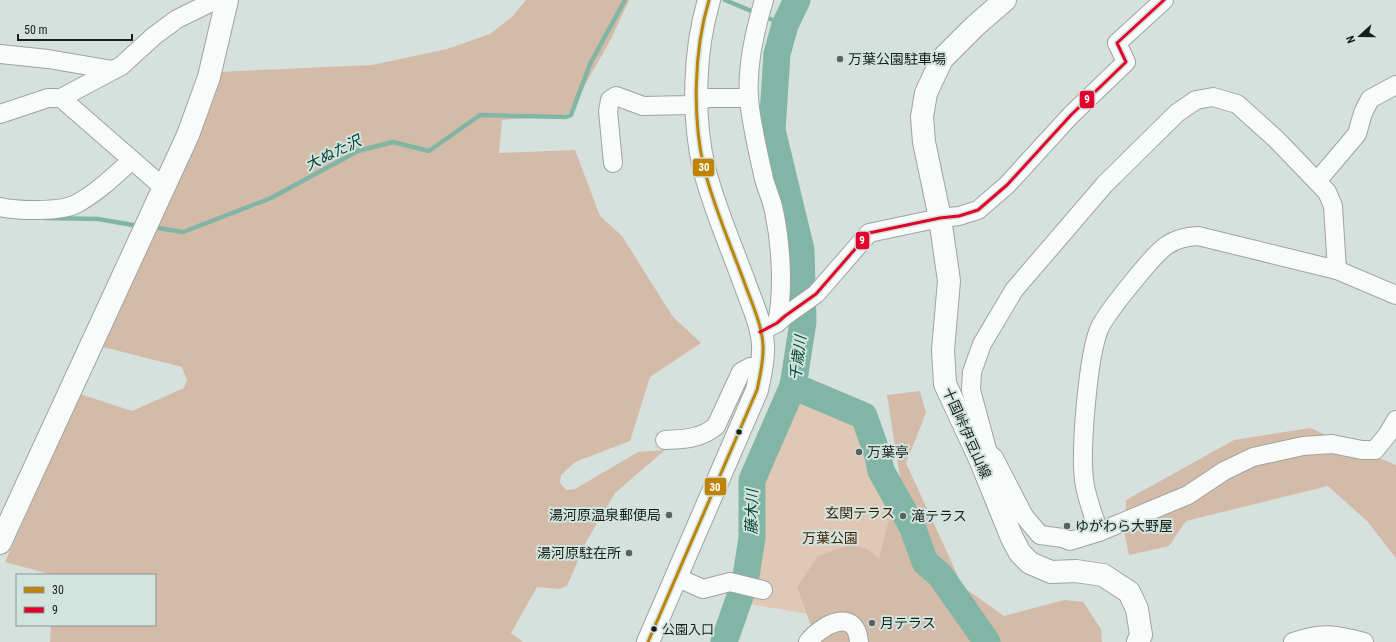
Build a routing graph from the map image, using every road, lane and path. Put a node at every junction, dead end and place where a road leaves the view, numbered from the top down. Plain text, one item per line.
1 (216, 0) edge
2 (227, 0) edge
3 (709, 0) edge
4 (764, 0) edge
5 (1005, 0) edge
6 (1164, 0) edge
7 (0, 54) edge
8 (113, 70) junction
9 (1396, 86) edge
10 (61, 98) junction
11 (749, 98) junction
12 (697, 101) junction
13 (0, 114) edge
14 (132, 160) junction
15 (613, 163) dead end
16 (1318, 180) junction
17 (163, 187) junction
18 (0, 207) edge
19 (940, 218) junction
20 (1337, 270) junction
21 (1396, 294) edge
22 (774, 323) junction
23 (762, 367) junction
24 (1396, 420) edge
25 (665, 440) dead end
26 (984, 456) junction
27 (1099, 532) junction
28 (0, 543) edge
29 (676, 577) junction
30 (760, 589) dead end
31 (648, 642) edge
32 (808, 642) edge
33 (859, 642) edge
34 (1138, 642) edge
35 (1292, 642) edge
36 (1364, 642) edge

1 - 8 street
2 - 17 main road
3 - 12 main road
4 - 11 street
5 - 19 main road, 十国峠伊豆山線
6 - 19 street
7 - 8 street
8 - 10 street
9 - 16 street
10 - 13 street
10 - 14 street
11 - 12 street
11 - 22 street
12 - 15 street
12 - 22 main road
14 - 17 street
14 - 18 street
16 - 20 street
16 - 26 street
17 - 28 main road
19 - 22 street
19 - 26 main road, 十国峠伊豆山線
20 - 21 street
20 - 27 street
22 - 23 main road
23 - 25 street
23 - 29 main road
24 - 27 street
26 - 27 street
26 - 34 main road, 十国峠伊豆山線
29 - 30 street
29 - 31 main road
32 - 33 street
35 - 36 street

